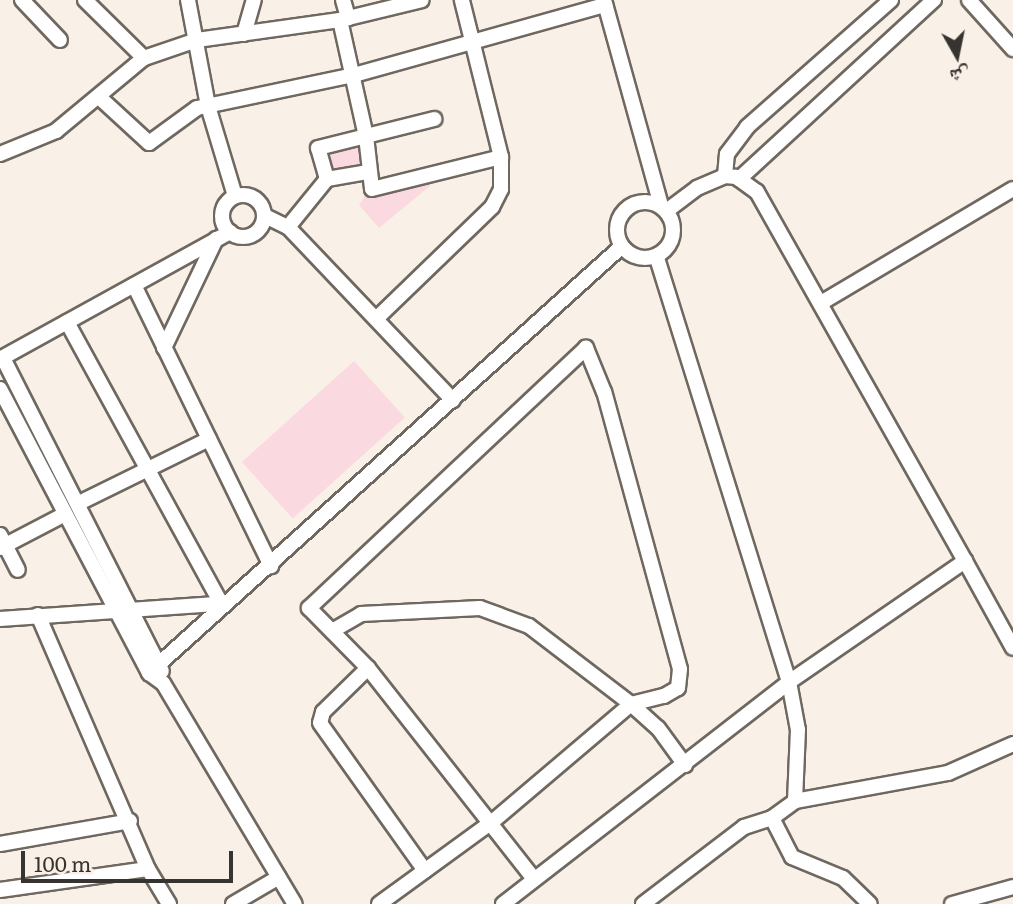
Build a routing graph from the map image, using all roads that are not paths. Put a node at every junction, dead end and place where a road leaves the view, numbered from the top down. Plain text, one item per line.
1 (22, 0) edge
2 (85, 0) edge
3 (188, 0) edge
4 (254, 0) edge
5 (343, 0) edge
6 (422, 0) edge
7 (462, 0) edge
8 (891, 0) edge
9 (934, 0) edge
10 (968, 0) edge
11 (604, 3) edge
12 (344, 19) junction
13 (244, 34) junction
14 (60, 40) dead end
15 (197, 40) junction
16 (473, 44) junction
17 (1013, 49) edge
18 (144, 58) junction
19 (354, 75) junction
20 (99, 97) junction
21 (208, 106) junction
22 (434, 119) dead end
23 (366, 136) junction
24 (0, 154) edge
25 (501, 157) junction
26 (368, 172) junction
27 (732, 177) junction
28 (327, 179) junction
29 (1013, 189) edge
30 (235, 196) junction
31 (664, 209) junction
32 (265, 216) junction
33 (288, 227) junction
34 (230, 232) junction
35 (216, 239) junction
36 (622, 246) junction
37 (656, 256) junction
38 (134, 285) junction
39 (821, 303) junction
40 (377, 318) junction
41 (67, 322) junction
42 (164, 348) junction
43 (2, 358) edge
44 (0, 389) edge
45 (453, 400) junction
46 (209, 439) junction
47 (147, 469) junction
48 (79, 503) junction
49 (65, 514) junction
50 (2, 542) edge
51 (965, 561) junction
52 (271, 566) junction
53 (18, 570) dead end
54 (225, 603) junction
55 (133, 608) junction
56 (115, 609) junction
57 (38, 615) junction
58 (0, 619) edge
59 (332, 631) junction
60 (1012, 645) edge
61 (162, 663) junction
62 (369, 668) junction
63 (149, 673) junction
64 (789, 682) junction
65 (163, 683) junction
66 (631, 704) junction
67 (1013, 744) edge
68 (685, 765) junction
69 (795, 801) junction
70 (772, 818) junction
71 (130, 821) junction
72 (492, 822) junction
73 (0, 844) edge
74 (148, 869) junction
75 (425, 871) junction
76 (279, 877) junction
77 (534, 879) junction
78 (1013, 887) edge
79 (0, 890) edge
80 (169, 904) edge
81 (233, 904) edge
82 (295, 904) edge
83 (379, 904) edge
84 (503, 904) edge
85 (642, 904) edge
86 (870, 904) edge
87 (952, 904) edge

1 - 14 street
2 - 18 street
3 - 15 street
4 - 13 street
5 - 12 street
6 - 12 street
7 - 16 street
8 - 27 street
9 - 27 street
10 - 17 street
11 - 16 street
11 - 31 street
12 - 13 street
12 - 19 street
13 - 15 street
15 - 18 street
15 - 21 street
16 - 19 street
16 - 25 street
18 - 20 street
19 - 21 street
19 - 23 street
20 - 21 street
20 - 24 street
21 - 30 street
22 - 23 street
23 - 26 street
23 - 28 street
25 - 26 street
25 - 40 street
26 - 28 street
27 - 31 street
27 - 39 street
28 - 33 street
29 - 39 street
30 - 32 street
30 - 34 street
31 - 36 street
31 - 37 street
32 - 33 street
32 - 34 street
33 - 40 street
34 - 35 street
35 - 38 street
35 - 42 street
36 - 37 street
36 - 45 street
37 - 64 street
38 - 41 street
38 - 42 street
39 - 51 street
40 - 45 street
41 - 43 street
41 - 47 street
42 - 46 street
43 - 48 street
44 - 49 street
45 - 52 street
46 - 47 street
46 - 52 street
47 - 48 street
47 - 54 street
48 - 55 street
49 - 50 street
49 - 56 street
50 - 53 street
51 - 60 street
51 - 64 street
52 - 54 street
54 - 55 street
54 - 61 street
55 - 56 street
55 - 61 street
56 - 57 street
56 - 63 street
57 - 58 street
57 - 71 street
59 - 62 street
59 - 66 street
59 - 66 street
61 - 63 street
61 - 65 street
62 - 72 street
62 - 75 street
63 - 65 street
64 - 68 street
64 - 69 street
65 - 76 street
66 - 68 street
66 - 72 street
67 - 69 street
68 - 77 street
69 - 70 street
70 - 85 street
70 - 86 street
71 - 73 street
71 - 74 street
72 - 75 street
72 - 77 street
74 - 79 street
74 - 80 street
75 - 83 street
76 - 81 street
76 - 82 street
77 - 84 street
78 - 87 street

